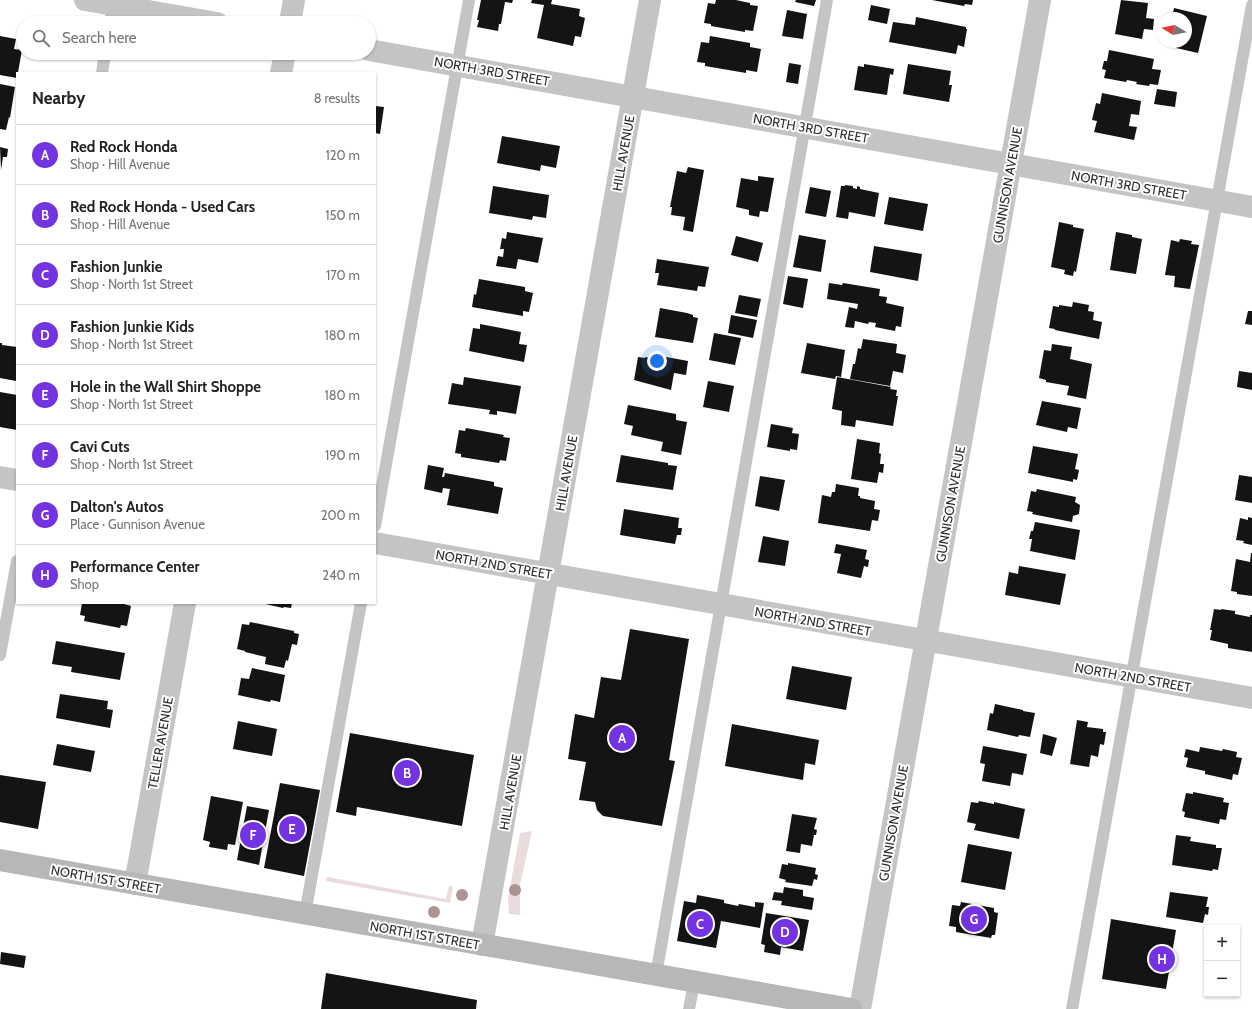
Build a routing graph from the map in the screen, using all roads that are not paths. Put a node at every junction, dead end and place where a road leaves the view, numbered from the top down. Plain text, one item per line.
1 (85, 0) edge
2 (294, 0) edge
3 (469, 0) edge
4 (650, 0) edge
5 (828, 0) edge
6 (1040, 0) edge
7 (1252, 5) edge
8 (113, 9) edge
9 (165, 16) edge
10 (291, 16) edge
11 (376, 51) edge
12 (104, 60) edge
13 (284, 60) edge
14 (458, 65) junction
15 (102, 72) edge
16 (281, 72) edge
17 (633, 96) junction
18 (804, 127) junction
19 (1011, 164) junction
20 (1217, 200) junction
21 (1252, 207) edge
22 (0, 477) edge
23 (16, 480) edge
24 (376, 520) edge
25 (376, 543) edge
26 (16, 567) edge
27 (548, 574) junction
28 (185, 604) edge
29 (361, 604) edge
30 (720, 604) junction
31 (926, 640) junction
32 (0, 655) edge
33 (1131, 677) junction
34 (1252, 698) edge
35 (0, 860) edge
36 (134, 884) junction
37 (305, 914) junction
38 (482, 945) junction
39 (656, 975) junction
40 (694, 982) junction
41 (689, 1009) edge
42 (850, 1009) edge
43 (860, 1009) edge
44 (1072, 1009) edge

1 - 8 street
2 - 10 street
3 - 14 lane
4 - 17 street, HILL AVENUE
5 - 18 lane
6 - 19 street, GUNNISON AVENUE
7 - 20 lane
8 - 9 street
11 - 14 street, NORTH 3RD STREET
12 - 15 lane
13 - 16 street
14 - 17 street, NORTH 3RD STREET
14 - 24 lane
17 - 18 street, NORTH 3RD STREET
17 - 27 street, HILL AVENUE
18 - 19 street, NORTH 3RD STREET
18 - 30 lane
19 - 20 street, NORTH 3RD STREET
19 - 31 street, GUNNISON AVENUE
20 - 21 street, NORTH 3RD STREET
20 - 33 lane
22 - 23 street
25 - 27 street, NORTH 2ND STREET
26 - 32 lane
27 - 30 street, NORTH 2ND STREET
27 - 38 street, HILL AVENUE
28 - 36 street, TELLER AVENUE
29 - 37 lane
30 - 31 street, NORTH 2ND STREET
30 - 39 lane
31 - 33 street, NORTH 2ND STREET
31 - 43 street, GUNNISON AVENUE
33 - 34 street, NORTH 2ND STREET
33 - 44 lane
35 - 36 main road, NORTH 1ST STREET
36 - 37 main road, NORTH 1ST STREET
37 - 38 main road, NORTH 1ST STREET
38 - 39 main road, NORTH 1ST STREET
39 - 40 main road, NORTH 1ST STREET
40 - 41 lane
40 - 42 main road, NORTH 1ST STREET

